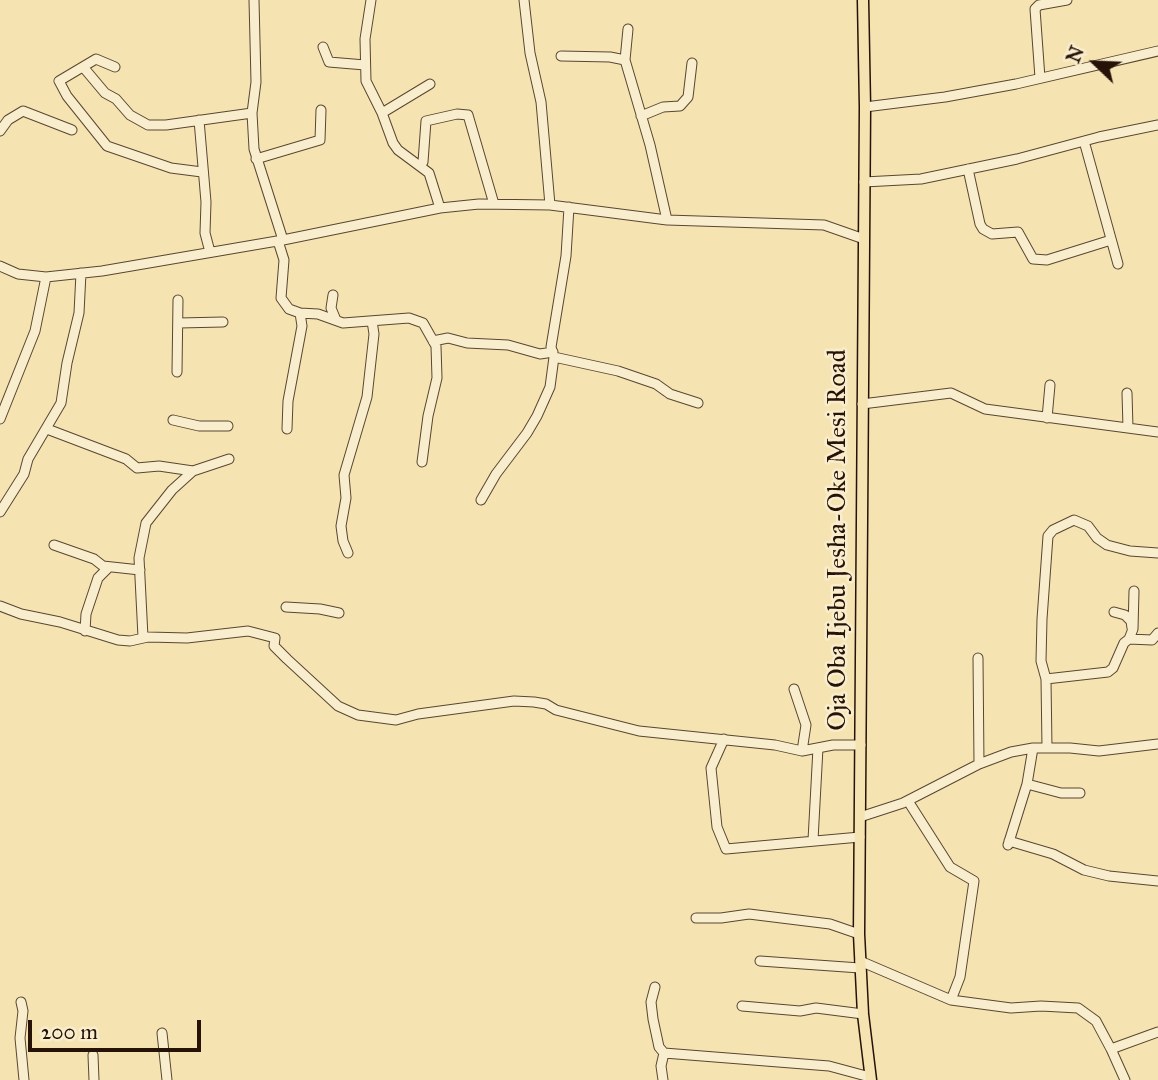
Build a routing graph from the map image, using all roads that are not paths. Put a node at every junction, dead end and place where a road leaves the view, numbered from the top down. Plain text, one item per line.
1 (254, 0) edge
2 (524, 0) edge
3 (863, 0) edge
4 (1067, 0) edge
5 (369, 1) edge
6 (628, 29) dead end
7 (257, 33) dead end
8 (323, 47) dead end
9 (1158, 51) edge
10 (561, 56) dead end
11 (625, 60) junction
12 (692, 63) dead end
13 (365, 65) junction
14 (115, 66) dead end
15 (84, 68) junction
16 (1040, 78) junction
17 (430, 84) dead end
18 (865, 107) junction
19 (321, 110) dead end
20 (253, 113) junction
21 (382, 113) junction
22 (641, 116) junction
23 (199, 120) junction
24 (1158, 125) edge
25 (0, 131) edge
26 (72, 131) dead end
27 (1084, 141) junction
28 (256, 159) junction
29 (420, 165) junction
30 (968, 169) junction
31 (202, 172) junction
32 (864, 182) junction
33 (494, 204) junction
34 (550, 205) junction
35 (569, 207) junction
36 (440, 208) junction
37 (667, 220) junction
38 (864, 239) junction
39 (1111, 240) junction
40 (281, 241) junction
41 (210, 252) junction
42 (1118, 264) dead end
43 (0, 266) edge
44 (81, 273) junction
45 (46, 277) junction
46 (333, 295) dead end
47 (178, 300) dead end
48 (331, 308) junction
49 (300, 313) junction
50 (318, 314) junction
51 (336, 320) junction
52 (372, 321) junction
53 (223, 322) dead end
54 (179, 323) junction
55 (433, 341) junction
56 (553, 355) junction
57 (177, 372) dead end
58 (1050, 385) dead end
59 (1127, 393) dead end
60 (698, 403) dead end
61 (862, 404) junction
62 (1047, 418) junction
63 (0, 419) edge
64 (173, 420) dead end
65 (228, 425) dead end
66 (1128, 428) junction
67 (47, 429) junction
68 (287, 429) dead end
69 (1158, 432) edge
70 (229, 459) dead end
71 (422, 462) dead end
72 (193, 471) junction
73 (481, 500) dead end
74 (0, 512) edge
75 (54, 545) dead end
76 (348, 553) dead end
77 (1158, 553) edge
78 (109, 568) junction
79 (140, 570) junction
80 (1134, 591) dead end
81 (0, 606) edge
82 (286, 607) dead end
83 (1114, 612) dead end
84 (340, 613) dead end
85 (85, 631) junction
86 (1158, 633) edge
87 (1131, 634) junction
88 (143, 637) junction
89 (978, 658) dead end
90 (1046, 679) junction
91 (794, 688) dead end
92 (724, 739) junction
93 (1158, 744) edge
94 (860, 745) junction
95 (818, 748) junction
96 (1033, 748) junction
97 (1047, 748) junction
98 (802, 751) junction
99 (979, 764) junction
100 (1027, 784) junction
101 (1080, 793) dead end
102 (908, 801) junction
103 (860, 817) junction
104 (860, 837) junction
105 (813, 840) junction
106 (1158, 881) edge
107 (696, 918) dead end
108 (859, 934) junction
109 (760, 961) dead end
110 (860, 965) junction
111 (655, 987) dead end
112 (951, 1000) junction
113 (22, 1002) dead end
114 (742, 1006) dead end
115 (863, 1014) junction
116 (162, 1032) dead end
117 (1158, 1032) edge
118 (1111, 1049) junction
119 (664, 1053) junction
120 (93, 1055) dead end
121 (870, 1078) edge
122 (24, 1080) edge
123 (94, 1080) edge
124 (167, 1080) edge
125 (663, 1080) edge
126 (1125, 1080) edge

1 - 20 street
2 - 34 street
3 - 18 main road, Oja Oba Ijebu Jesha-Oke Mesi Road
4 - 16 street
5 - 13 street
6 - 11 street
7 - 20 street
8 - 13 street
9 - 16 street
10 - 11 street
11 - 22 street
12 - 22 street
13 - 21 street
14 - 15 street
15 - 23 street
15 - 31 street
16 - 18 street
17 - 21 street
18 - 32 main road, Oja Oba Ijebu Jesha-Oke Mesi Road
19 - 28 street
20 - 23 street
20 - 28 street
21 - 29 street
22 - 37 street
23 - 31 street
24 - 27 street
25 - 26 street
27 - 30 street
27 - 39 street
28 - 40 street
29 - 33 street
29 - 36 street
30 - 32 street
30 - 39 street
31 - 41 street
32 - 38 main road, Oja Oba Ijebu Jesha-Oke Mesi Road
33 - 34 street
33 - 36 street
34 - 35 street
35 - 37 street
35 - 56 street
36 - 40 street
37 - 38 street
38 - 61 main road, Oja Oba Ijebu Jesha-Oke Mesi Road
39 - 42 street
40 - 41 street
40 - 49 street
41 - 44 street
43 - 45 street
44 - 45 street
44 - 67 street
45 - 63 street
46 - 48 street
47 - 54 street
48 - 50 street
48 - 51 street
49 - 50 street
49 - 68 street
50 - 51 street
51 - 52 street
52 - 55 street
52 - 76 street
53 - 54 street
54 - 57 street
55 - 56 street
55 - 71 street
56 - 60 street
56 - 73 street
58 - 62 street
59 - 66 street
61 - 62 street
61 - 94 main road, Oja Oba Ijebu Jesha-Oke Mesi Road
62 - 66 street
64 - 65 street
66 - 69 street
67 - 72 street
67 - 74 street
70 - 72 street
72 - 79 street
75 - 78 street
77 - 90 street
78 - 79 street
78 - 85 street
79 - 88 street
80 - 87 street
81 - 85 street
82 - 84 street
83 - 87 street
85 - 88 street
86 - 87 street
87 - 90 street
88 - 92 street
89 - 99 street
90 - 97 street
91 - 98 street
92 - 98 street
92 - 105 street
93 - 97 street
94 - 95 street
94 - 103 main road, Oja Oba Ijebu Jesha-Oke Mesi Road
95 - 98 street
95 - 105 street
96 - 97 street
96 - 99 street
96 - 100 street
99 - 102 street
100 - 101 street
100 - 106 street
102 - 103 street
102 - 112 street
103 - 104 main road, Oja Oba Ijebu Jesha-Oke Mesi Road
104 - 105 street
104 - 108 main road, Oja Oba Ijebu Jesha-Oke Mesi Road
107 - 108 street
108 - 110 main road, Oja Oba Ijebu Jesha-Oke Mesi Road
109 - 110 street
110 - 112 street
110 - 115 main road, Oja Oba Ijebu Jesha-Oke Mesi Road
111 - 119 street
112 - 118 street
113 - 122 street
114 - 115 street
115 - 121 main road, Oja Oba Ijebu Jesha-Oke Mesi Road
116 - 124 street
117 - 118 street
118 - 126 street
119 - 121 street
119 - 125 street
120 - 123 street

